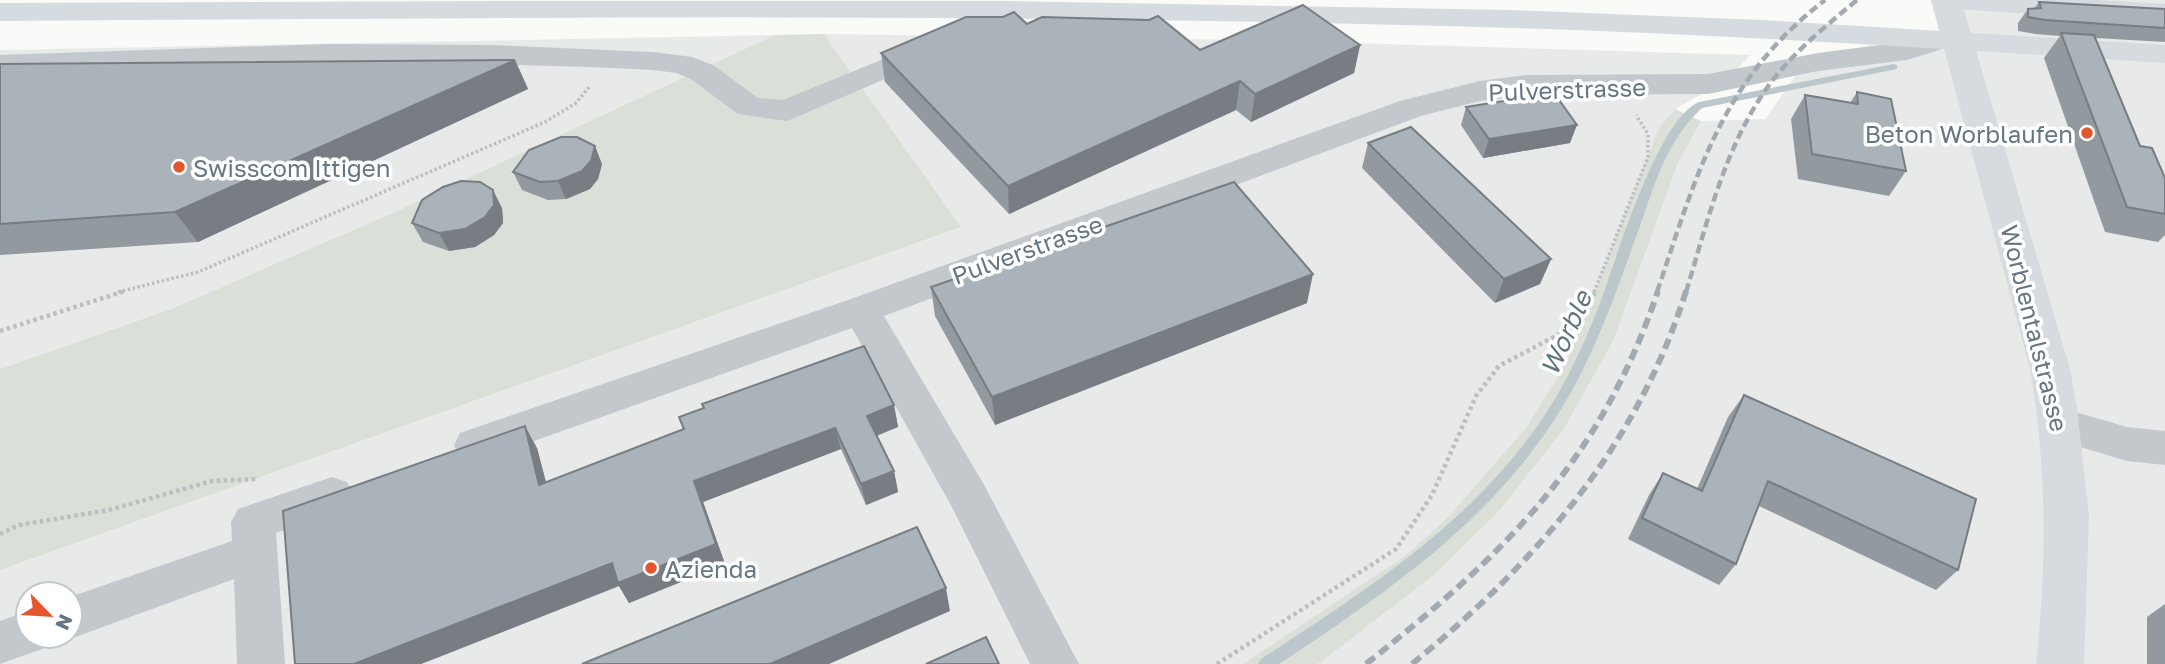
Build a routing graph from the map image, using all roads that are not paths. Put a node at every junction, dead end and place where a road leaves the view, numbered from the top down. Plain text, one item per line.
1 (1946, 0) edge
2 (0, 12) edge
3 (2165, 13) edge
4 (1956, 17) edge
5 (930, 49) edge
6 (2165, 54) edge
7 (0, 64) edge
8 (861, 310) junction
9 (2062, 425) junction
10 (2165, 447) edge
11 (442, 456) edge
12 (364, 484) edge
13 (255, 552) junction
14 (84, 613) edge
15 (261, 664) edge
16 (1055, 664) edge
17 (2060, 664) edge

1 - 4 main road, Worblentalstrasse
2 - 6 main road
3 - 4 main road
4 - 8 street, Pulverstrasse
4 - 9 main road, Worblentalstrasse
5 - 7 street
8 - 11 street, Pulverstrasse
8 - 16 street
9 - 10 street
9 - 17 main road, Worblentalstrasse
12 - 13 street
13 - 14 street
13 - 15 street

